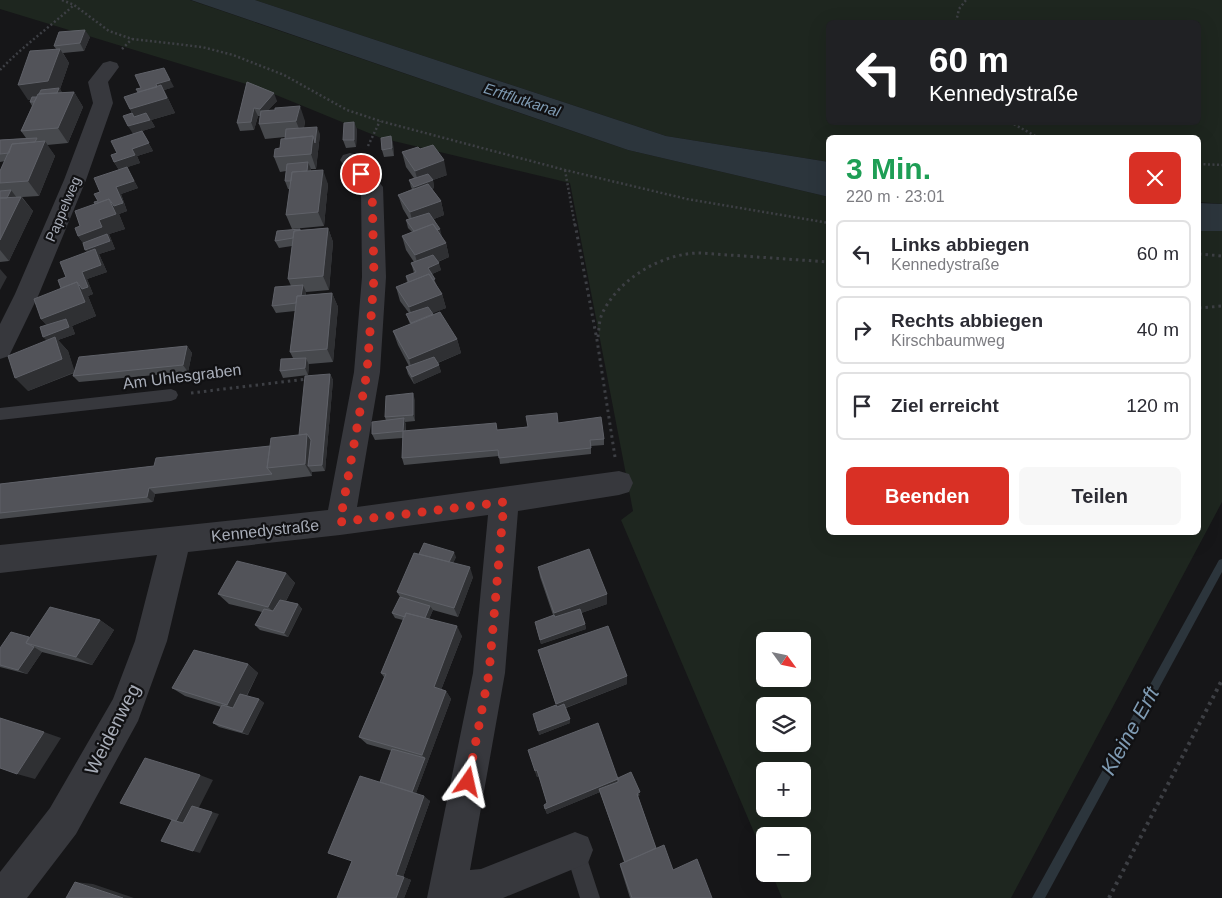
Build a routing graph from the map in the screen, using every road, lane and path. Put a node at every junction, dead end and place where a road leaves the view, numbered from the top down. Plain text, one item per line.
1 (62, 0) edge
2 (966, 0) edge
3 (74, 5) junction
4 (956, 20) edge
5 (110, 67) dead end
6 (0, 70) edge
7 (380, 121) junction
8 (1015, 125) edge
9 (1034, 135) edge
10 (359, 153) joint
11 (1201, 164) edge
12 (1222, 165) edge
13 (565, 170) junction
14 (826, 222) edge
15 (1201, 254) edge
16 (1222, 256) edge
17 (826, 262) edge
18 (1222, 306) edge
19 (1201, 308) edge
20 (598, 340) junction
21 (0, 349) edge
22 (308, 379) edge
23 (171, 395) joint
24 (0, 414) edge
25 (619, 483) joint
26 (504, 502) junction
27 (340, 522) junction
28 (176, 539) junction
29 (0, 559) edge
30 (1222, 680) edge
31 (575, 850) joint
32 (447, 895) edge
33 (3, 898) edge
34 (590, 898) edge
35 (1110, 898) edge

1 - 3 path
2 - 4 path
3 - 6 path
3 - 7 path
5 - 21 street, Pappelweg
7 - 10 path
7 - 13 path
8 - 9 path
10 - 27 street
11 - 12 path
13 - 14 path
13 - 20 path
15 - 16 path
17 - 20 path
18 - 19 path
20 - 25 path
22 - 23 path, Am Uhlesgraben
23 - 24 lane, Am Uhlesgraben
25 - 26 street, Kennedystraße
26 - 27 street, Kennedystraße
26 - 32 street
27 - 28 street, Kennedystraße
28 - 29 street, Kennedystraße
28 - 33 street, Weidenweg
30 - 35 path
31 - 32 street
31 - 34 lane

